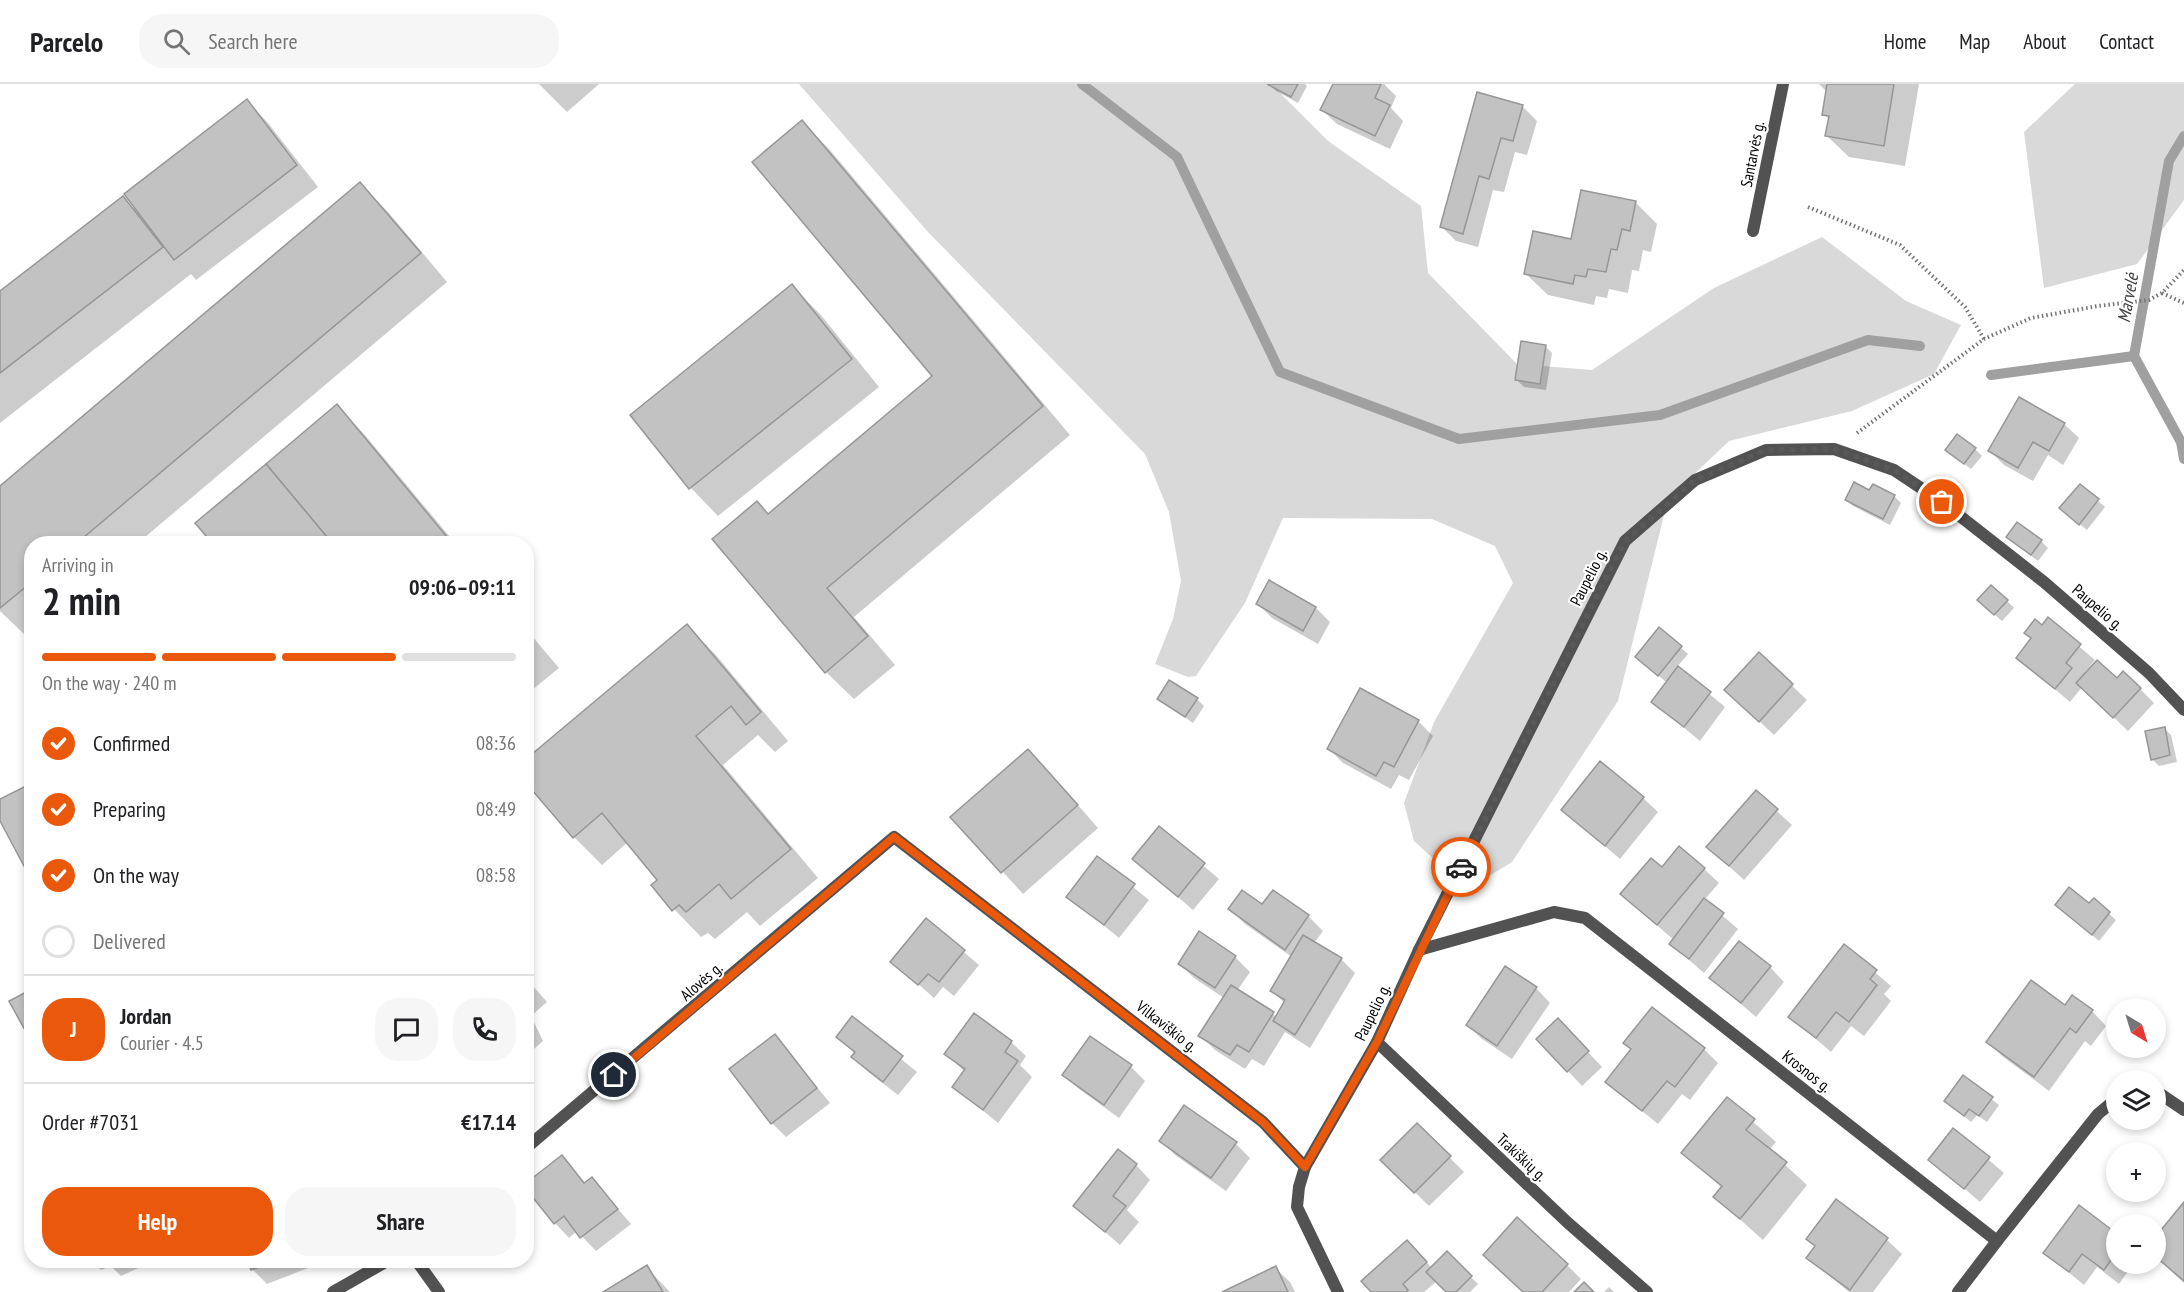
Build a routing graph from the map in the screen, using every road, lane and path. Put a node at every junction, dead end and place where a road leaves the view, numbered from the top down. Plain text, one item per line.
1 (1783, 84) edge
2 (1808, 207) dead end
3 (1754, 231) dead end
4 (2184, 270) edge
5 (2162, 293) junction
6 (2184, 303) edge
7 (1984, 339) junction
8 (1834, 449) junction
9 (2184, 710) edge
10 (894, 837) joint
11 (1419, 950) junction
12 (1377, 1042) junction
13 (2166, 1097) edge
14 (2106, 1107) edge
15 (2184, 1110) edge
16 (534, 1141) edge
17 (1305, 1167) junction
18 (1997, 1241) junction
19 (375, 1268) edge
20 (422, 1268) edge
21 (333, 1292) edge
22 (439, 1292) edge
23 (1338, 1292) edge
24 (1647, 1292) edge
25 (1958, 1292) edge

1 - 3 street, Santarvės g.
2 - 7 path
4 - 5 path
5 - 6 path
5 - 7 path
7 - 8 path
8 - 9 street, Paupelio g.
8 - 11 street, Paupelio g.
10 - 16 street, Alovės g.
10 - 17 street, Vilkaviškio g.
11 - 12 street, Paupelio g.
11 - 18 street, Krosnos g.
12 - 17 street, Paupelio g.
12 - 24 street, Trakiškių g.
13 - 15 street
14 - 18 street
17 - 23 street
18 - 25 street
19 - 21 street
20 - 22 street

